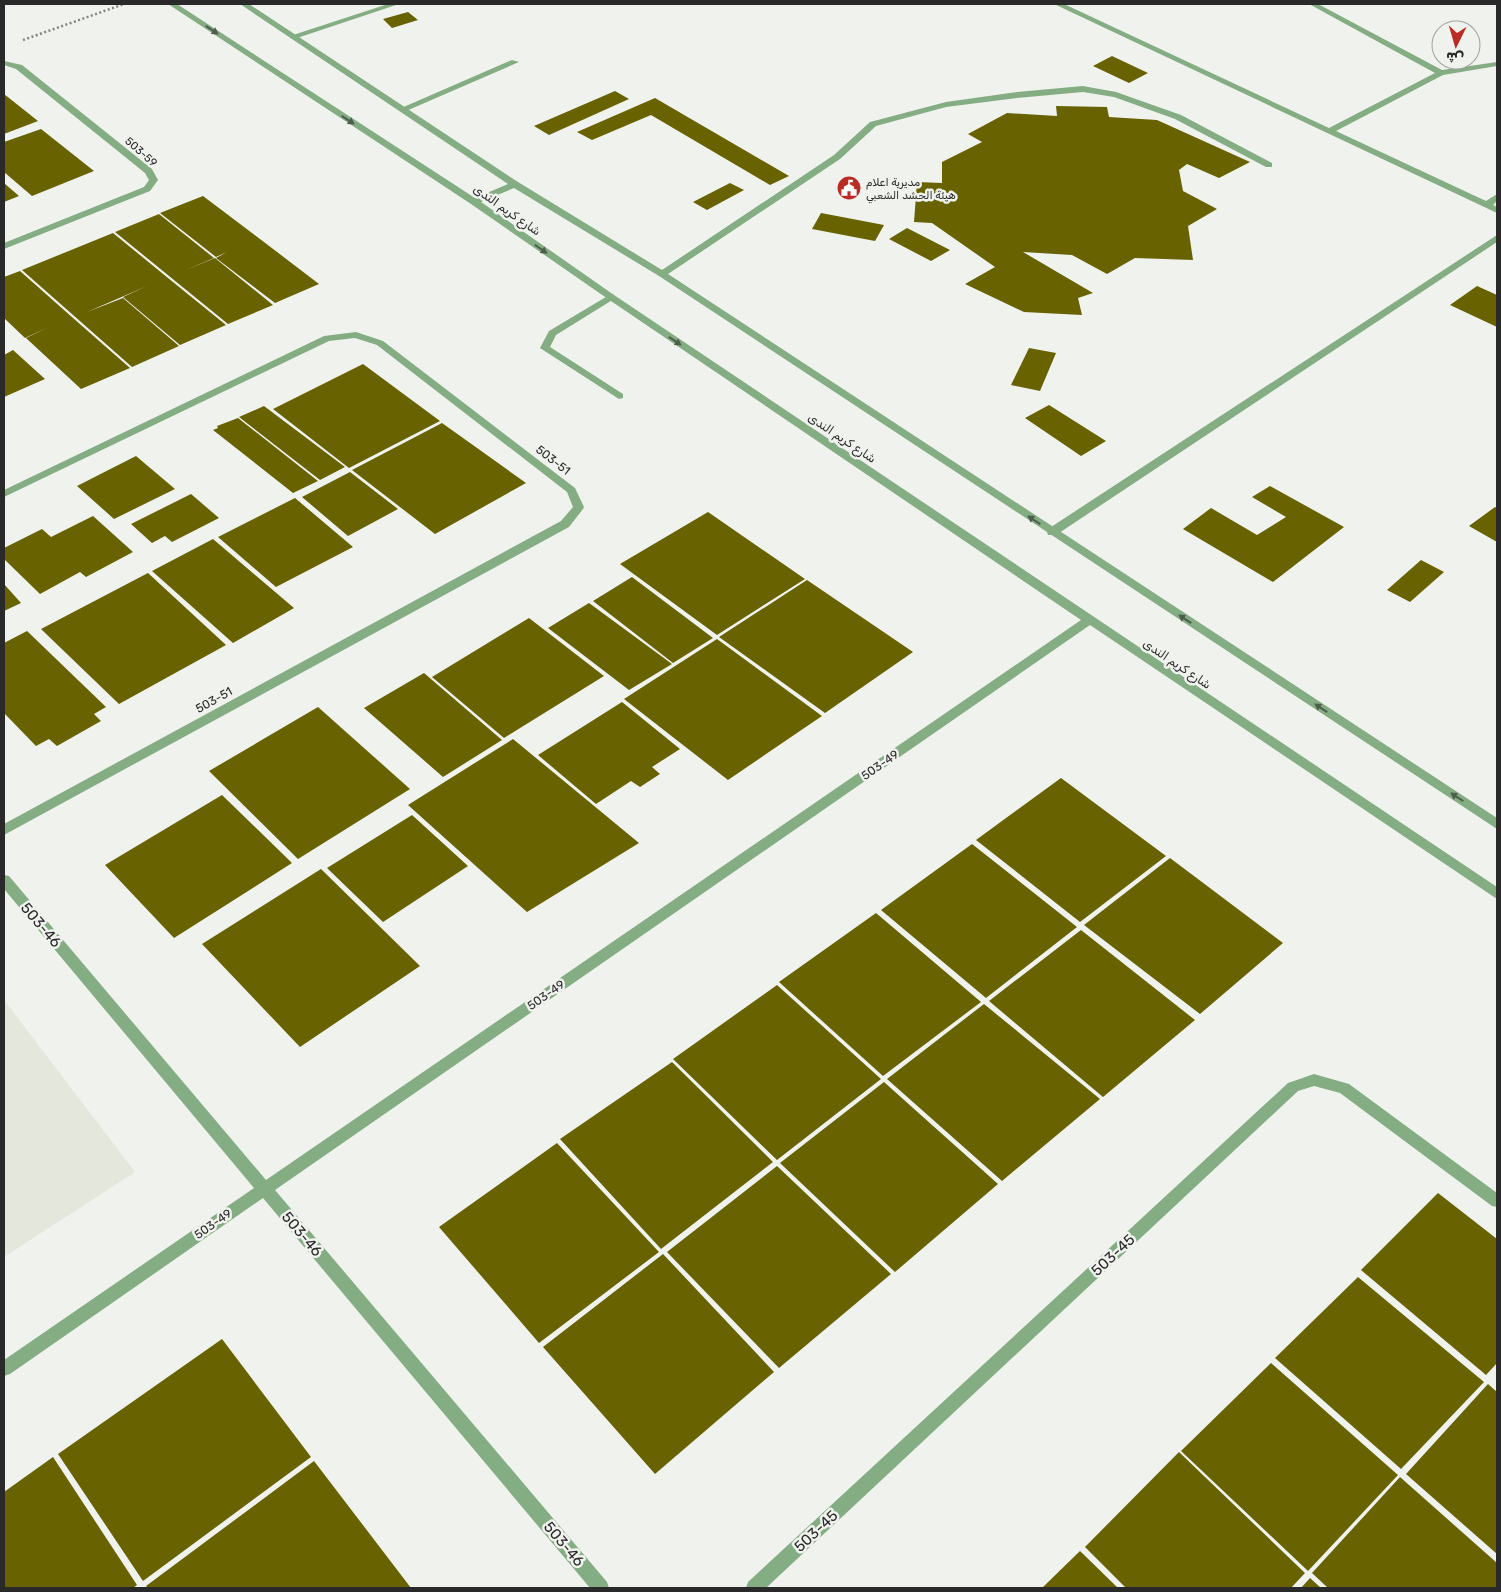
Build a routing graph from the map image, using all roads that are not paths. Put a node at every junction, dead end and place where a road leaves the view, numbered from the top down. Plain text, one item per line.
1 (172, 4) edge
2 (244, 4) edge
3 (395, 4) edge
4 (1058, 4) edge
5 (1314, 4) edge
6 (294, 36) junction
7 (515, 62) dead end
8 (4, 63) edge
9 (1497, 64) edge
10 (1441, 73) junction
11 (403, 109) junction
12 (1330, 131) junction
13 (1269, 165) dead end
14 (515, 184) junction
15 (1497, 197) edge
16 (474, 202) junction
17 (1487, 205) junction
18 (1497, 210) edge
19 (1497, 238) edge
20 (4, 246) edge
21 (662, 274) junction
22 (611, 298) junction
23 (619, 396) dead end
24 (4, 494) edge
25 (1052, 532) junction
26 (1089, 620) junction
27 (1497, 824) edge
28 (4, 830) edge
29 (4, 880) edge
30 (1497, 894) edge
31 (264, 1189) junction
32 (1497, 1202) edge
33 (4, 1369) edge
34 (601, 1588) edge
35 (754, 1588) edge

1 -> 16 street, شارع كريم الندى
2 - 6 street, شارع كريم الندى
3 - 6 street
4 - 12 street
5 - 10 street
6 - 11 street, شارع كريم الندى
7 - 11 street
8 - 20 street, 503-59
9 - 10 street
10 - 12 street
11 - 14 street, شارع كريم الندى
12 - 17 street
13 - 21 street
14 - 16 street
14 - 21 street, شارع كريم الندى
15 - 17 street
16 -> 22 street, شارع كريم الندى
17 - 18 street
19 - 25 street
25 -> 21 street, شارع كريم الندى
22 - 23 street
22 -> 26 street, شارع كريم الندى
24 - 28 street, 503-51
27 -> 25 street, شارع كريم الندى
26 - 30 street, شارع كريم الندى
26 - 31 street, 503-49
29 - 31 street, 503-46
31 - 33 street, 503-49
31 - 34 street, 503-46
32 - 35 street, 503-45

